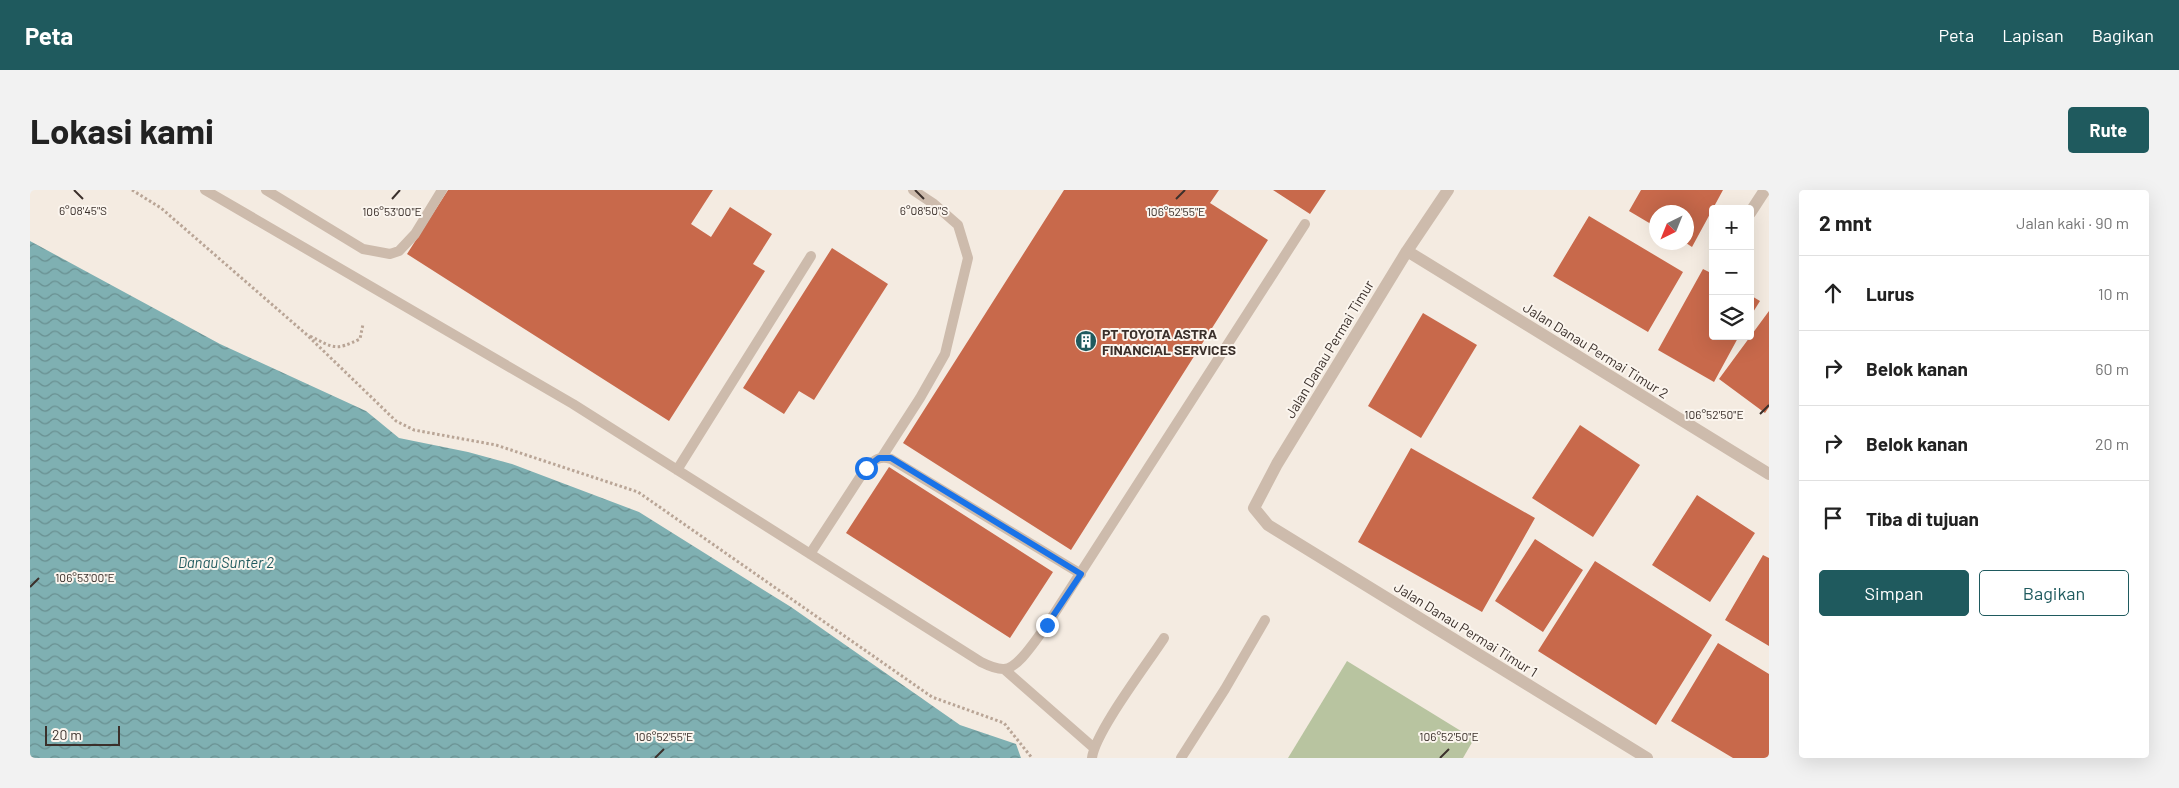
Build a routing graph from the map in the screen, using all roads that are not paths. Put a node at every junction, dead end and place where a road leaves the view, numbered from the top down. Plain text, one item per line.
1 (205, 190) edge
2 (266, 190) edge
3 (442, 190) edge
4 (913, 190) edge
5 (1448, 190) edge
6 (1765, 190) edge
7 (1754, 207) edge
8 (1305, 224) dead end
9 (1407, 250) junction
10 (811, 256) dead end
11 (882, 457) junction
12 (678, 470) junction
13 (1769, 474) edge
14 (1268, 525) joint
15 (810, 554) junction
16 (1081, 574) junction
17 (1265, 620) dead end
18 (1164, 638) dead end
19 (1004, 670) junction
20 (1093, 753) edge
21 (1181, 758) edge
22 (1648, 758) edge

1 - 12 lane
2 - 3 lane
4 - 11 lane
5 - 9 street, Jalan Danau Permai Timur
6 - 7 street
8 - 16 lane
9 - 13 street, Jalan Danau Permai Timur 2
9 - 14 street, Jalan Danau Permai Timur
10 - 12 lane
11 - 15 lane
11 - 16 lane
12 - 15 lane
14 - 22 street, Jalan Danau Permai Timur 1
15 - 19 lane
16 - 19 lane
17 - 21 lane
18 - 20 lane
19 - 20 lane

